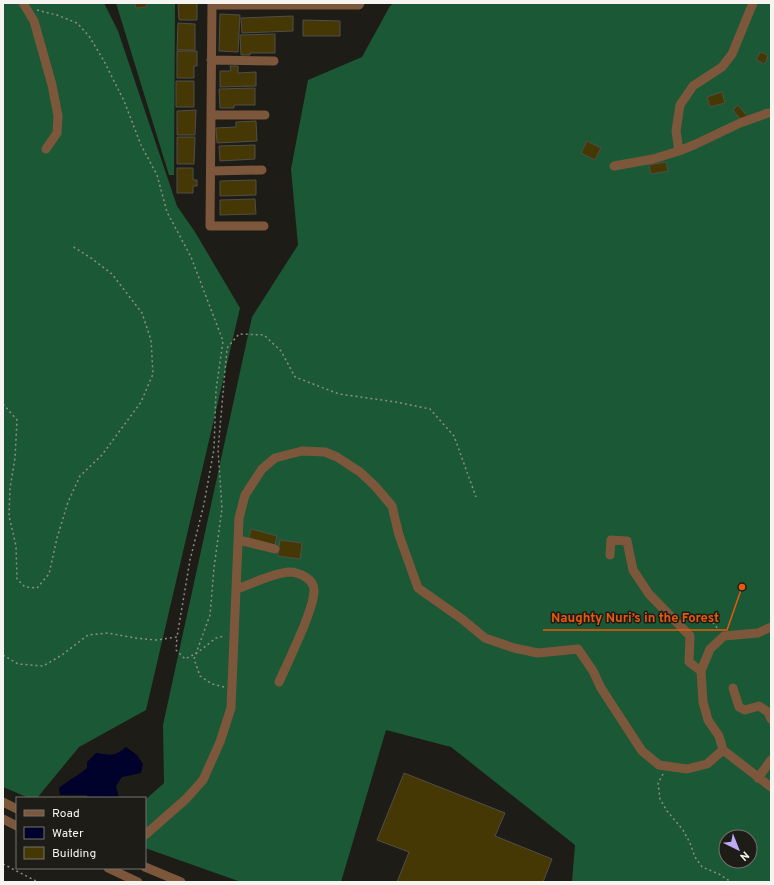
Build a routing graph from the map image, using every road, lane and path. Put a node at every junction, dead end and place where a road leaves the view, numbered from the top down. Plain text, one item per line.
1 (360, 3) edge
2 (752, 3) edge
3 (212, 4) edge
4 (25, 5) edge
5 (212, 60) junction
6 (274, 61) dead end
7 (768, 112) dead end
8 (211, 115) junction
9 (265, 115) dead end
10 (46, 149) dead end
11 (679, 151) junction
12 (614, 166) dead end
13 (262, 170) dead end
14 (211, 171) junction
15 (264, 226) dead end
16 (72, 246) dead end
17 (3, 404) edge
18 (476, 497) dead end
19 (239, 540) junction
20 (275, 549) dead end
21 (610, 555) dead end
22 (237, 590) junction
23 (706, 615) dead end
24 (771, 628) edge
25 (235, 633) junction
26 (724, 636) junction
27 (177, 637) junction
28 (3, 655) edge
29 (701, 671) junction
30 (279, 682) dead end
31 (232, 688) junction
32 (733, 688) dead end
33 (771, 719) edge
34 (723, 750) junction
35 (771, 760) edge
36 (668, 766) junction
37 (758, 778) junction
38 (771, 787) edge
39 (3, 802) edge
40 (16, 808) edge
41 (3, 819) edge
42 (16, 826) edge
43 (146, 834) edge
44 (3, 864) edge
45 (146, 867) edge
46 (110, 869) edge
47 (38, 882) edge
48 (138, 882) edge
49 (181, 882) edge
50 (731, 882) edge

1 - 3 street
2 - 11 street
3 - 5 street
4 - 10 street
4 - 27 path
5 - 6 street
5 - 8 street
7 - 11 street
8 - 9 street
8 - 14 street
11 - 12 street
13 - 14 street
14 - 15 street
16 - 17 path
18 - 31 path
19 - 20 street
19 - 22 street
19 - 36 street
21 - 29 street
22 - 25 street
22 - 30 street
23 - 26 path
24 - 26 street
25 - 27 path
25 - 31 street
26 - 29 street
27 - 28 path
29 - 34 street
31 - 43 street
32 - 33 street
34 - 36 street
34 - 37 street
35 - 37 street
36 - 50 path
37 - 38 street
39 - 40 street
41 - 42 street
44 - 47 path
45 - 49 street
46 - 48 street

